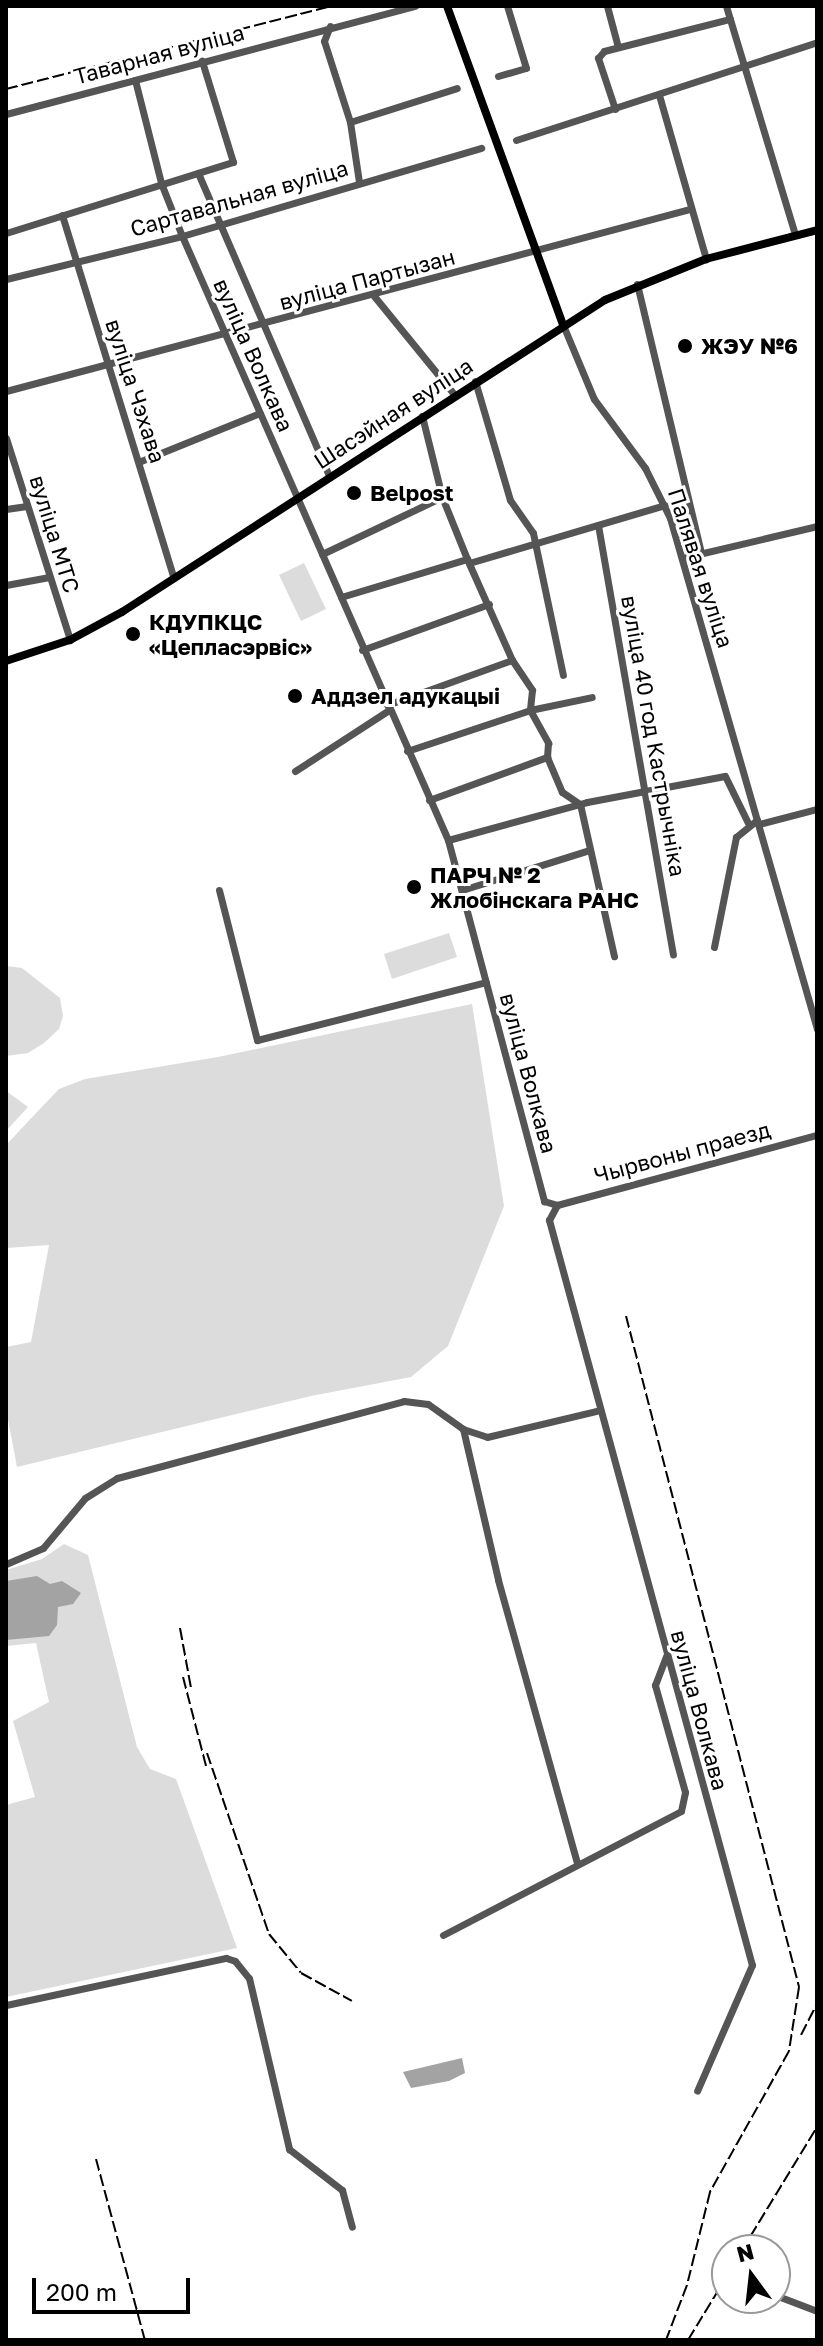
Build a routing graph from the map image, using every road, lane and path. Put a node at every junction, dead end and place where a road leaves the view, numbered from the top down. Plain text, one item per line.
1 (415, 6) edge
2 (447, 6) edge
3 (507, 6) edge
4 (607, 6) edge
5 (726, 6) edge
6 (730, 19) junction
7 (330, 26) junction
8 (817, 42) edge
9 (618, 47) junction
10 (202, 61) junction
11 (746, 66) junction
12 (498, 76) dead end
13 (135, 80) junction
14 (457, 88) dead end
15 (659, 95) junction
16 (615, 109) junction
17 (6, 114) edge
18 (350, 122) junction
19 (516, 140) dead end
20 (481, 148) dead end
21 (198, 173) junction
22 (359, 182) junction
23 (161, 183) junction
24 (690, 209) junction
25 (62, 215) junction
26 (217, 224) junction
27 (817, 230) edge
28 (6, 233) edge
29 (795, 235) junction
30 (182, 236) junction
31 (536, 251) junction
32 (706, 259) junction
33 (75, 263) junction
34 (6, 279) edge
35 (637, 284) junction
36 (374, 296) junction
37 (563, 325) junction
38 (264, 326) junction
39 (225, 336) junction
40 (108, 362) junction
41 (475, 380) junction
42 (6, 391) edge
43 (454, 394) junction
44 (260, 413) junction
45 (422, 416) junction
46 (6, 438) edge
47 (141, 461) junction
48 (329, 476) junction
49 (298, 496) junction
50 (442, 497) junction
51 (665, 505) junction
52 (27, 506) junction
53 (6, 509) edge
54 (598, 525) junction
55 (817, 526) edge
56 (536, 543) junction
57 (701, 553) junction
58 (322, 554) junction
59 (682, 558) junction
60 (468, 561) junction
61 (49, 577) junction
62 (174, 578) junction
63 (6, 585) edge
64 (341, 597) junction
65 (489, 604) junction
66 (70, 640) junction
67 (362, 650) junction
68 (512, 660) junction
69 (6, 661) edge
70 (563, 675) dead end
71 (592, 697) dead end
72 (388, 708) junction
73 (530, 710) junction
74 (407, 751) junction
75 (547, 757) junction
76 (295, 771) dead end
77 (646, 790) junction
78 (429, 800) junction
79 (580, 804) junction
80 (817, 809) edge
81 (758, 822) junction
82 (748, 823) junction
83 (448, 840) junction
84 (590, 850) junction
85 (219, 890) dead end
86 (462, 890) junction
87 (714, 947) dead end
88 (673, 954) dead end
89 (614, 956) dead end
90 (486, 982) junction
91 (817, 1029) edge
92 (817, 1135) edge
93 (557, 1205) junction
94 (600, 1410) junction
95 (463, 1429) junction
96 (6, 1564) edge
97 (666, 1656) junction
98 (577, 1862) junction
99 (443, 1935) dead end
100 (6, 2005) edge
101 (697, 2091) dead end
102 (352, 2227) dead end
103 (791, 2301) edge
104 (817, 2311) edge

1 - 7 street, Таварная вуліца
2 - 31 main road, Палявая вуліца
3 - 12 street
4 - 9 street
5 - 6 street
6 - 9 street
6 - 11 street
7 - 10 street, Таварная вуліца
7 - 18 street
8 - 11 street
9 - 16 street
10 - 13 street, Таварная вуліца
10 - 21 street
11 - 15 street
11 - 29 street
13 - 17 street, Таварная вуліца
13 - 23 street, вуліца Волкава
14 - 18 street
15 - 16 street
15 - 24 street
16 - 19 street
18 - 22 street
20 - 22 street, Сартавальная вуліца
21 - 23 street
21 - 26 street
22 - 26 street, Сартавальная вуліца
23 - 25 street
23 - 30 street, вуліца Волкава
24 - 31 street, вуліца Партызан
24 - 32 street
25 - 28 street
25 - 33 street, вуліца Чэхава
26 - 30 street, Сартавальная вуліца
26 - 38 street
27 - 29 main road, Шасэйная вуліца
29 - 32 main road, Шасэйная вуліца
30 - 33 street, Сартавальная вуліца
30 - 39 street, вуліца Волкава
31 - 36 street, вуліца Партызан
31 - 37 main road, Палявая вуліца
32 - 35 main road, Шасэйная вуліца
33 - 34 street, Сартавальная вуліца
33 - 40 street, вуліца Чэхава
35 - 37 main road, Шасэйная вуліца
35 - 57 street
36 - 38 street, вуліца Партызан
36 - 43 street
37 - 41 main road, Шасэйная вуліца
37 - 51 street, Палявая вуліца
38 - 39 street, вуліца Партызан
38 - 48 street
39 - 40 street, вуліца Партызан
39 - 44 street, вуліца Волкава
40 - 42 street, вуліца Партызан
40 - 47 street, вуліца Чэхава
41 - 43 main road, Шасэйная вуліца
41 - 56 street
43 - 45 main road, Шасэйная вуліца
44 - 47 street
44 - 49 street, вуліца Волкава
45 - 48 main road, Шасэйная вуліца
45 - 50 street
46 - 52 street, вуліца МТС
47 - 62 street, вуліца Чэхава
48 - 49 main road, Шасэйная вуліца
49 - 58 street, вуліца Волкава
49 - 62 main road, Шасэйная вуліца
50 - 58 street
50 - 60 street
51 - 54 street
51 - 59 street, Палявая вуліца
52 - 53 street
52 - 61 street, вуліца МТС
54 - 56 street
54 - 77 street, вуліца 40 год Кастрычніка
55 - 57 street
56 - 60 street
56 - 70 street
57 - 59 street
58 - 64 street, вуліца Волкава
59 - 81 street, Палявая вуліца
60 - 64 street
60 - 65 street
61 - 63 street
61 - 66 street, вуліца МТС
62 - 66 main road, Шасэйная вуліца
64 - 67 street, вуліца Волкава
65 - 67 street
65 - 68 street
66 - 69 main road, Шасэйная вуліца
67 - 72 street, вуліца Волкава
68 - 72 street
68 - 73 street
71 - 73 street
72 - 74 street, вуліца Волкава
72 - 76 street
73 - 74 street
73 - 75 street
74 - 78 street, вуліца Волкава
75 - 78 street
75 - 79 street
77 - 79 street
77 - 82 street
77 - 88 street, вуліца 40 год Кастрычніка
78 - 83 street, вуліца Волкава
79 - 83 street
79 - 84 street
80 - 81 street
81 - 82 street
81 - 91 street, Палявая вуліца
82 - 87 street
83 - 86 street, вуліца Волкава
84 - 86 street
84 - 89 street
85 - 90 street
86 - 90 street, вуліца Волкава
90 - 93 street, вуліца Волкава
92 - 93 street, Чырвоны праезд
93 - 94 street, вуліца Волкава
94 - 95 street
94 - 97 street, вуліца Волкава
95 - 96 street
95 - 98 street
97 - 98 street
97 - 101 street, вуліца Волкава
98 - 99 street
100 - 102 street
103 - 104 street

